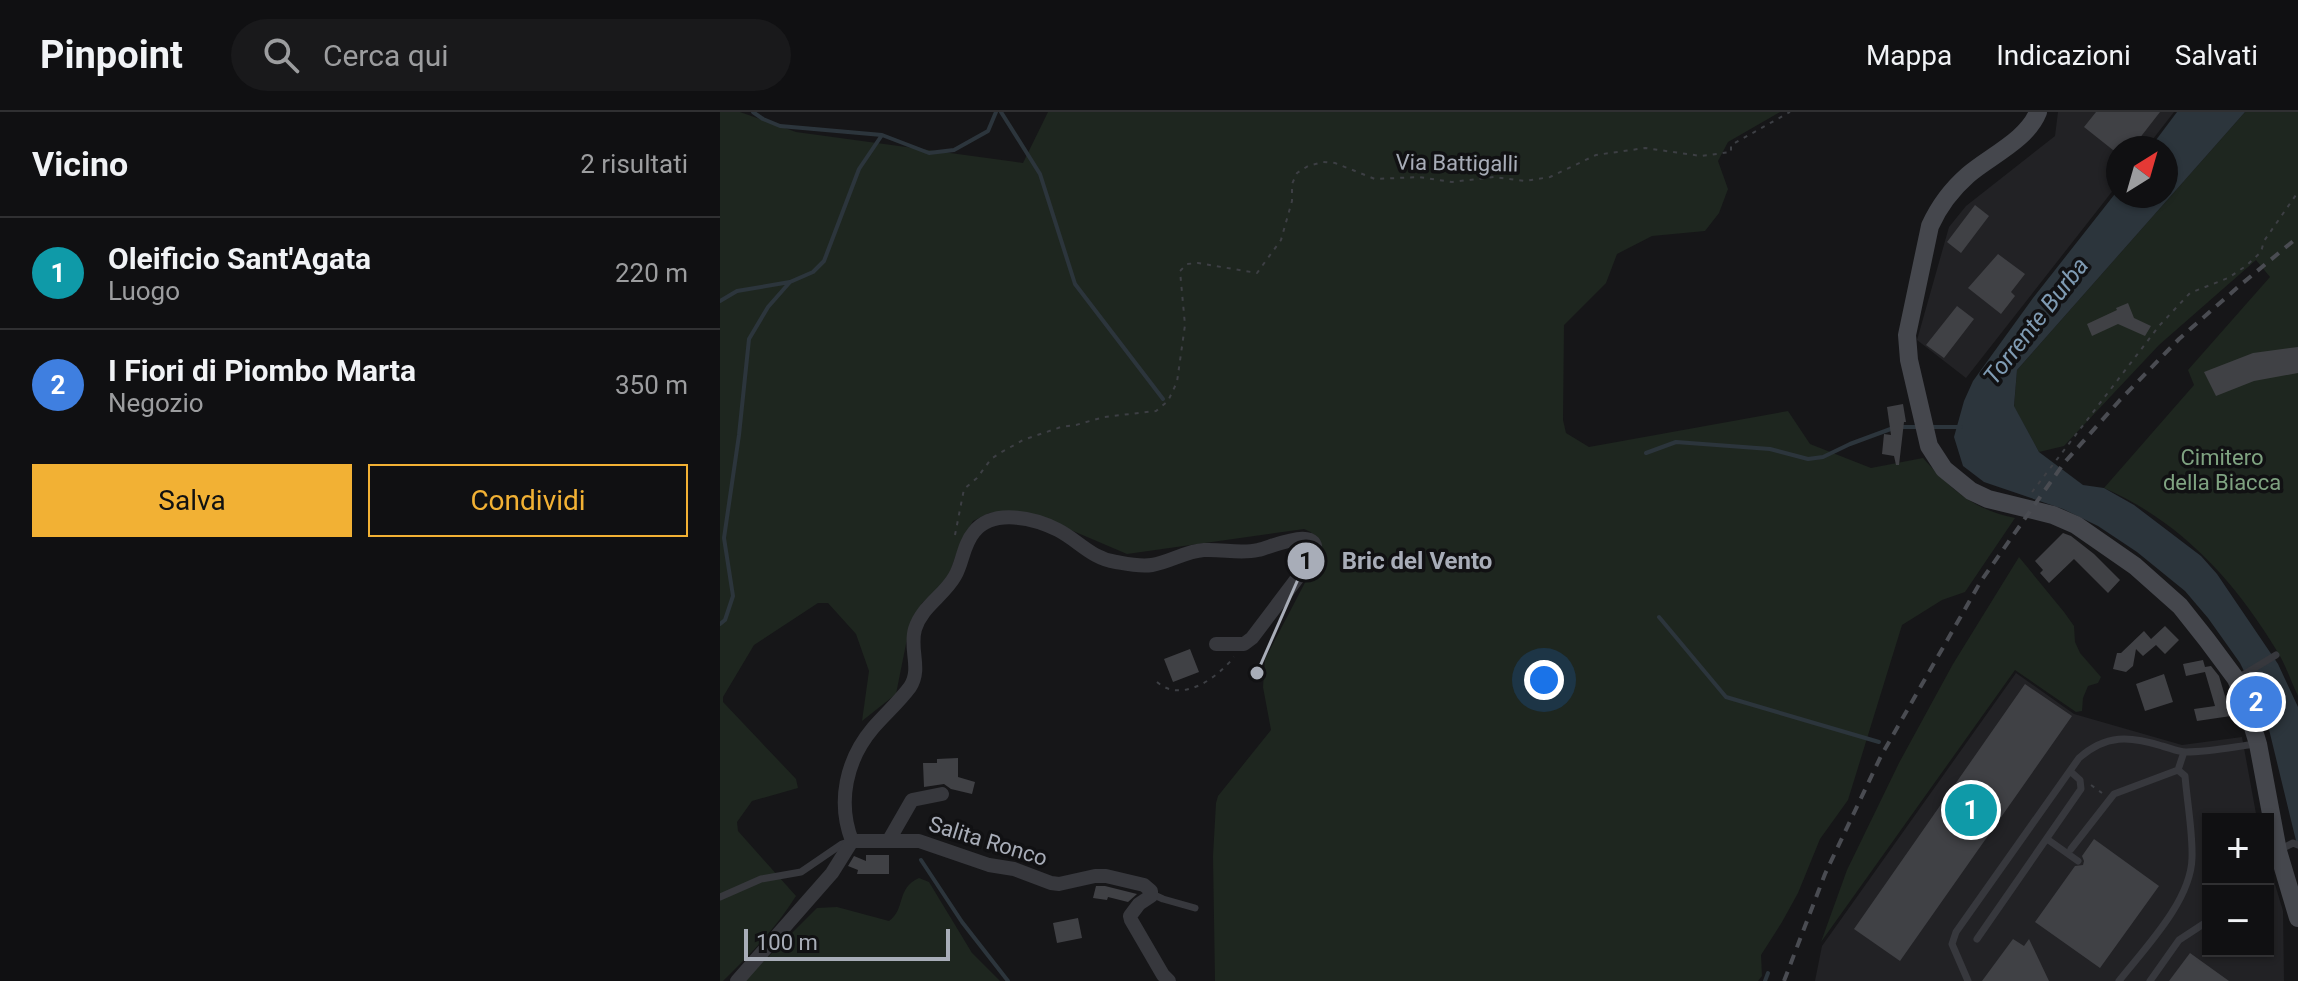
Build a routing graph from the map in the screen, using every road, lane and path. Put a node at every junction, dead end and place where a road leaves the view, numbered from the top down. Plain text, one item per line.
1 (1790, 112) edge
2 (2038, 112) edge
3 (2298, 192) edge
4 (2031, 494) dead end
5 (961, 555) junction
6 (1216, 644) dead end
7 (1244, 644) junction
8 (2276, 655) dead end
9 (2240, 677) junction
10 (1157, 682) dead end
11 (2258, 744) junction
12 (2184, 752) junction
13 (2178, 770) junction
14 (2073, 774) junction
15 (942, 794) dead end
16 (2110, 798) junction
17 (2047, 839) junction
18 (889, 840) junction
19 (852, 841) junction
20 (2290, 846) edge
21 (2071, 849) dead end
22 (2078, 861) dead end
23 (1152, 894) junction
24 (720, 897) edge
25 (1195, 908) dead end
26 (2298, 918) edge
27 (2202, 925) edge
28 (1977, 939) dead end
29 (737, 981) edge
30 (1169, 981) edge
31 (1968, 981) edge
32 (2119, 981) edge
33 (2150, 981) edge

1 - 5 path, Via Battigalli
2 - 9 main road
3 - 4 path
5 - 7 street
5 - 19 street
6 - 7 street
7 - 10 path
8 - 9 lane
9 - 11 main road
11 - 12 lane
11 - 20 main road
12 - 13 lane
12 - 14 lane
13 - 16 lane
13 - 32 lane
14 - 16 path
14 - 17 lane
14 - 31 lane
15 - 18 street, Salita Ronco
16 - 21 lane
17 - 22 lane
17 - 28 lane
18 - 19 street, Salita Ronco
18 - 23 street, Salita Ronco
19 - 24 lane
19 - 29 street
20 - 26 main road
23 - 25 lane
23 - 30 street
27 - 33 lane

